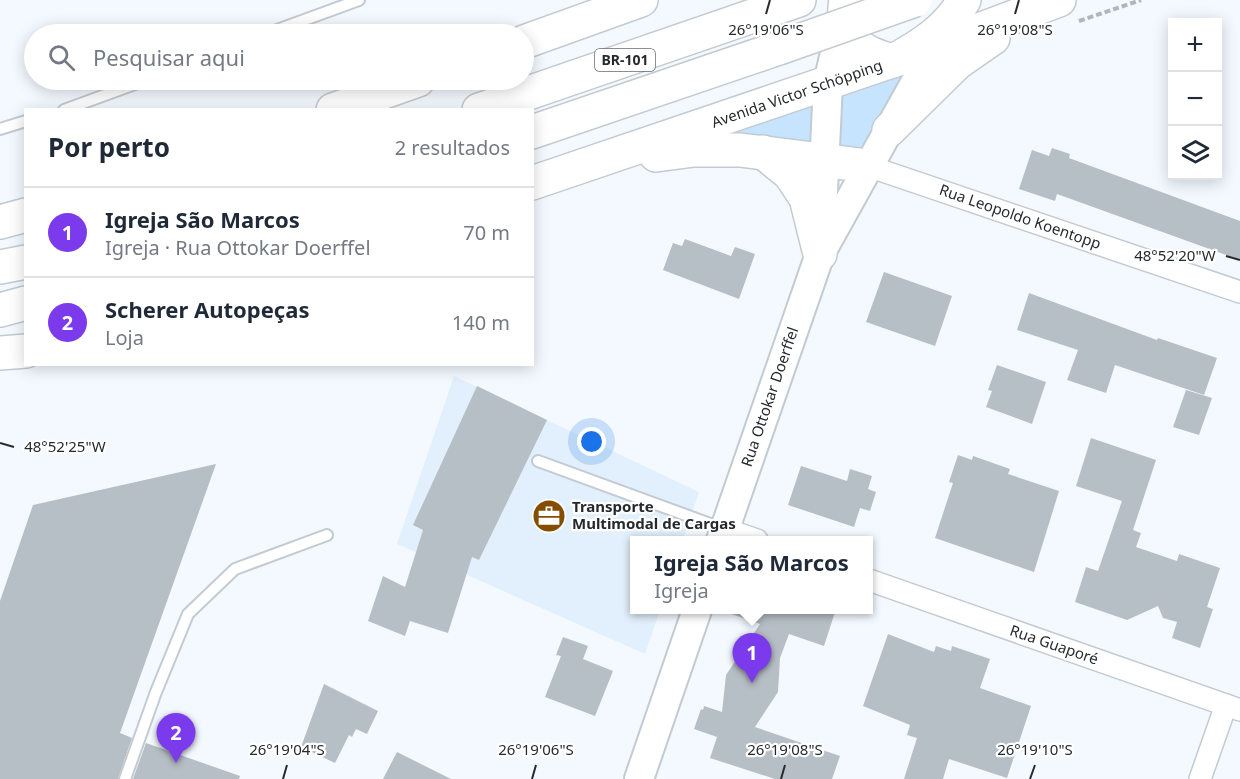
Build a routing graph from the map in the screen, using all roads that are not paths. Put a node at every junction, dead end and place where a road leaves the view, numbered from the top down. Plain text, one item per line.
1 (359, 0) edge
2 (641, 0) edge
3 (915, 0) edge
4 (1052, 3) edge
5 (785, 5) edge
6 (961, 5) edge
7 (845, 6) edge
8 (293, 24) edge
9 (534, 38) edge
10 (939, 45) junction
11 (893, 61) junction
12 (828, 83) junction
13 (119, 90) edge
14 (390, 90) edge
15 (69, 108) edge
16 (339, 108) edge
17 (485, 108) edge
18 (24, 122) edge
19 (0, 129) edge
20 (889, 130) junction
21 (534, 131) edge
22 (763, 152) junction
23 (824, 160) junction
24 (868, 166) junction
25 (566, 172) junction
26 (534, 182) edge
27 (24, 216) edge
28 (0, 222) edge
29 (820, 254) junction
30 (24, 262) edge
31 (0, 267) edge
32 (1240, 292) edge
33 (24, 304) edge
34 (0, 310) edge
35 (24, 352) edge
36 (0, 353) edge
37 (24, 353) edge
38 (0, 359) edge
39 (538, 461) dead end
40 (327, 535) dead end
41 (723, 535) edge
42 (873, 581) edge
43 (696, 614) edge
44 (1233, 708) edge
45 (125, 779) edge
46 (639, 779) edge
47 (1200, 779) edge

1 - 8 lane
2 - 9 main road
3 - 21 main road, BR-101, bridge
4 - 10 main road, Avenida Victor Schöpping
4 - 20 main road
5 - 17 main road, BR-101
6 - 10 main road, Rua Ottokar Doerffel
6 - 11 main road
7 - 11 main road
7 - 12 main road, Rua Ottokar Doerffel
10 - 11 main road, Avenida Victor Schöpping
10 - 20 main road, Rua Ottokar Doerffel
11 - 12 main road, Avenida Victor Schöpping
12 - 23 main road, Rua Ottokar Doerffel
12 - 25 main road, Avenida Victor Schöpping
13 - 15 lane
14 - 16 main road
18 - 19 lane
20 - 24 main road, Rua Ottokar Doerffel
22 - 23 main road
22 - 25 main road
22 - 29 main road
23 - 24 main road
23 - 29 main road, Rua Ottokar Doerffel
24 - 29 main road, Rua Ottokar Doerffel
24 - 32 street, Rua Leopoldo Koentopp
25 - 26 main road, Avenida Victor Schöpping
27 - 28 main road
29 - 41 main road, Rua Ottokar Doerffel
30 - 31 main road
33 - 34 main road
35 - 36 main road
37 - 38 main road
39 - 41 lane
40 - 45 lane
42 - 44 street, Rua Guaporé
43 - 46 main road
44 - 47 street

